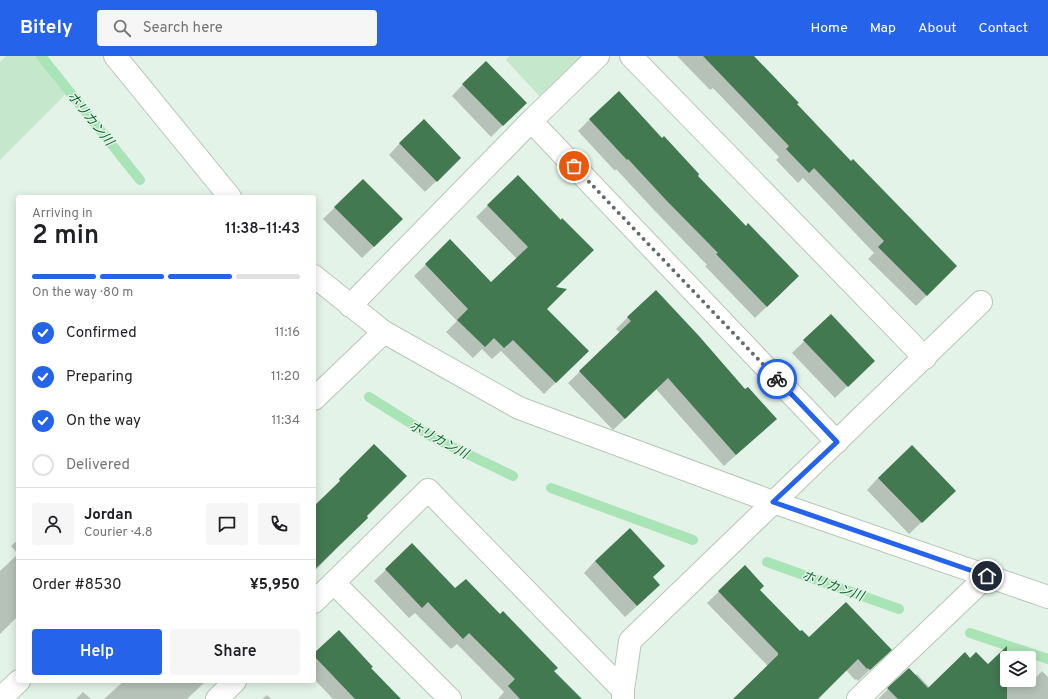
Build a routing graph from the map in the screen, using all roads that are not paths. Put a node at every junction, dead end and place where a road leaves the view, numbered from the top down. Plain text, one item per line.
1 (115, 56) edge
2 (598, 56) edge
3 (631, 56) edge
4 (530, 121) junction
5 (228, 195) edge
6 (316, 278) edge
7 (981, 302) dead end
8 (350, 306) junction
9 (384, 332) junction
10 (924, 358) junction
11 (316, 397) edge
12 (837, 442) junction
13 (773, 502) junction
14 (987, 576) junction
15 (334, 583) junction
16 (1048, 597) edge
17 (316, 600) edge
18 (17, 683) edge
19 (233, 683) edge
20 (623, 694) edge
21 (0, 699) edge
22 (217, 699) edge
23 (450, 699) edge
24 (858, 699) edge

1 - 5 street
2 - 4 street
3 - 10 street
4 - 8 street
4 - 12 street
6 - 8 street
7 - 10 street
8 - 9 street
9 - 11 street
9 - 13 street
10 - 12 street
12 - 13 street
13 - 14 street
13 - 20 street
14 - 16 street
14 - 24 street
15 - 17 street
15 - 20 street
15 - 23 street
18 - 21 street
19 - 22 street

